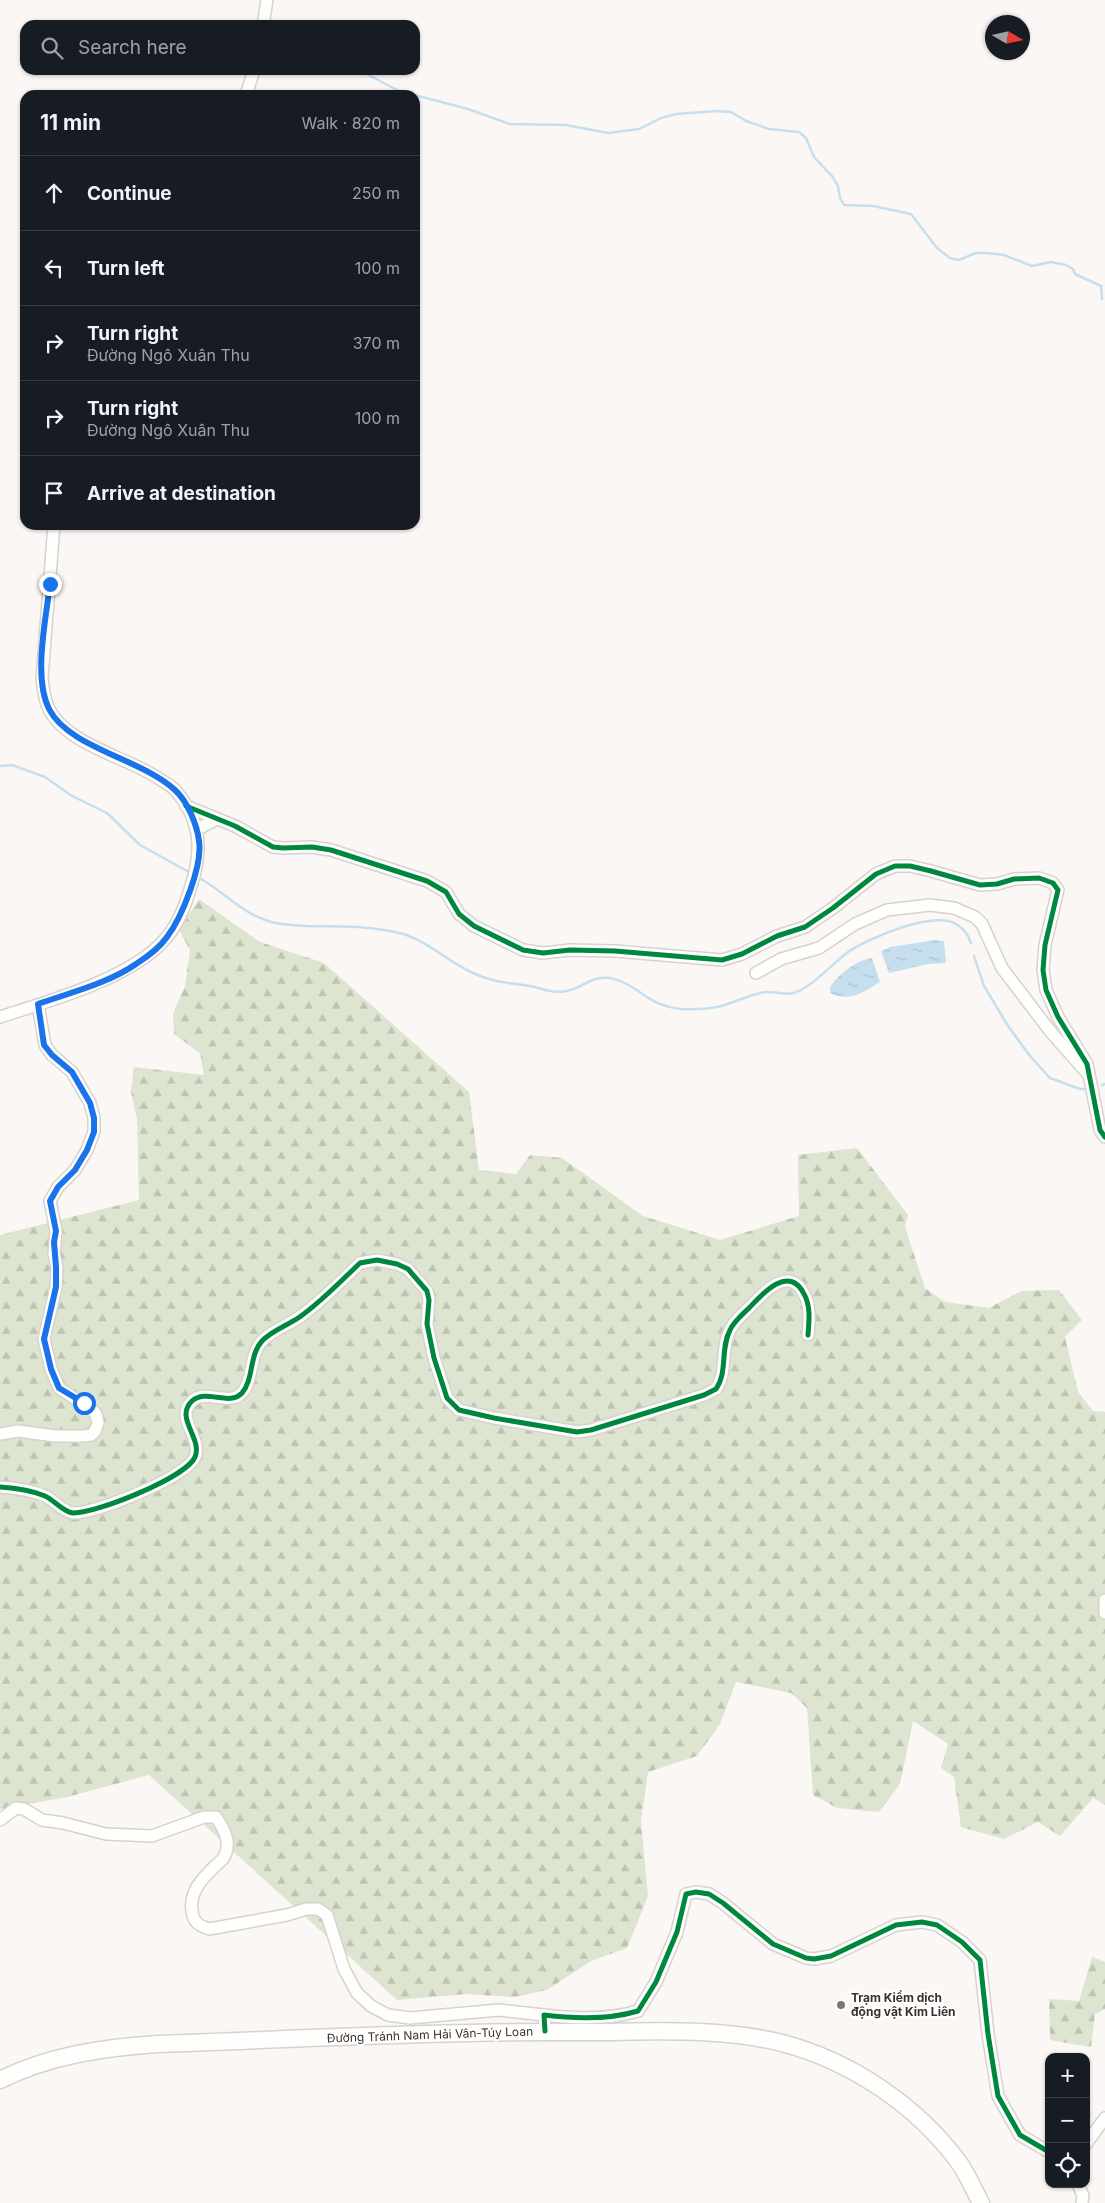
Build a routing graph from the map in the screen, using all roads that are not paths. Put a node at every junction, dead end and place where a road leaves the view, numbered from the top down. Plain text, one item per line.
1 (267, 0) edge
2 (264, 20) edge
3 (252, 75) edge
4 (248, 90) edge
5 (54, 530) edge
6 (186, 806) junction
7 (217, 819) junction
8 (196, 830) junction
9 (756, 973) dead end
10 (38, 1004) junction
11 (0, 1017) edge
12 (1088, 1074) junction
13 (1105, 1137) edge
14 (808, 1335) dead end
15 (0, 1434) edge
16 (0, 1488) edge
17 (1105, 1600) edge
18 (1105, 1613) edge
19 (0, 1820) edge
20 (544, 2023) junction
21 (0, 2080) edge
22 (1105, 2118) edge
23 (1087, 2143) edge
24 (1045, 2150) edge
25 (1080, 2188) edge
26 (981, 2203) edge
27 (1082, 2203) edge

1 - 2 street
3 - 4 street
5 - 6 street
6 - 7 street
6 - 8 street
7 - 8 street
7 - 12 street
8 - 10 street
9 - 12 street
10 - 11 street
10 - 15 street
12 - 13 street
14 - 16 street
17 - 18 street
19 - 20 street
20 - 21 highway, Đường Tránh Nam Hải Vân-Túy Loan
20 - 24 street
20 - 26 highway, Đường Tránh Nam Hải Vân-Túy Loan
22 - 23 street
25 - 27 street

